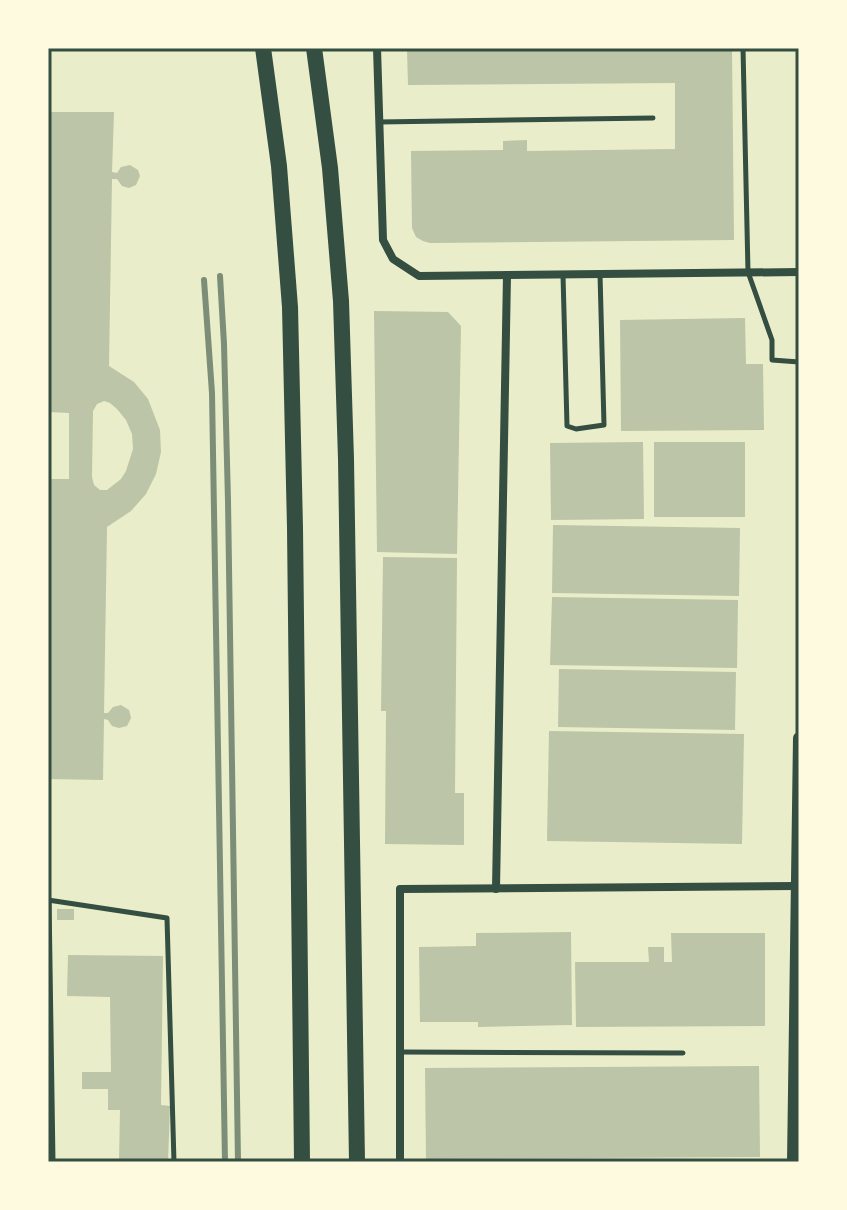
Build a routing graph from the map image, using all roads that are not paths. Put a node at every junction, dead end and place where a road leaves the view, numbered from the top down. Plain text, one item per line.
1 (263, 48) edge
2 (314, 48) edge
3 (377, 48) edge
4 (743, 48) edge
5 (653, 118) dead end
6 (379, 122) junction
7 (748, 272) junction
8 (799, 272) edge
9 (600, 274) junction
10 (507, 275) junction
11 (563, 275) junction
12 (799, 362) edge
13 (799, 738) edge
14 (799, 764) edge
15 (797, 886) junction
16 (496, 889) junction
17 (49, 900) edge
18 (797, 1008) edge
19 (400, 1052) junction
20 (683, 1053) dead end
21 (53, 1162) edge
22 (174, 1162) edge
23 (302, 1162) edge
24 (357, 1162) edge
25 (400, 1162) edge
26 (793, 1162) edge

1 - 23 main road
2 - 24 main road
3 - 6 street
4 - 7 lane
5 - 6 lane
6 - 10 street
7 - 8 street
7 - 9 street
7 - 12 lane
9 - 11 street
9 - 11 lane
10 - 11 street
10 - 16 street
13 - 14 street
14 - 15 street
15 - 16 street
15 - 18 street
16 - 19 street
17 - 21 lane
17 - 22 lane
18 - 26 street
19 - 20 lane
19 - 25 street

